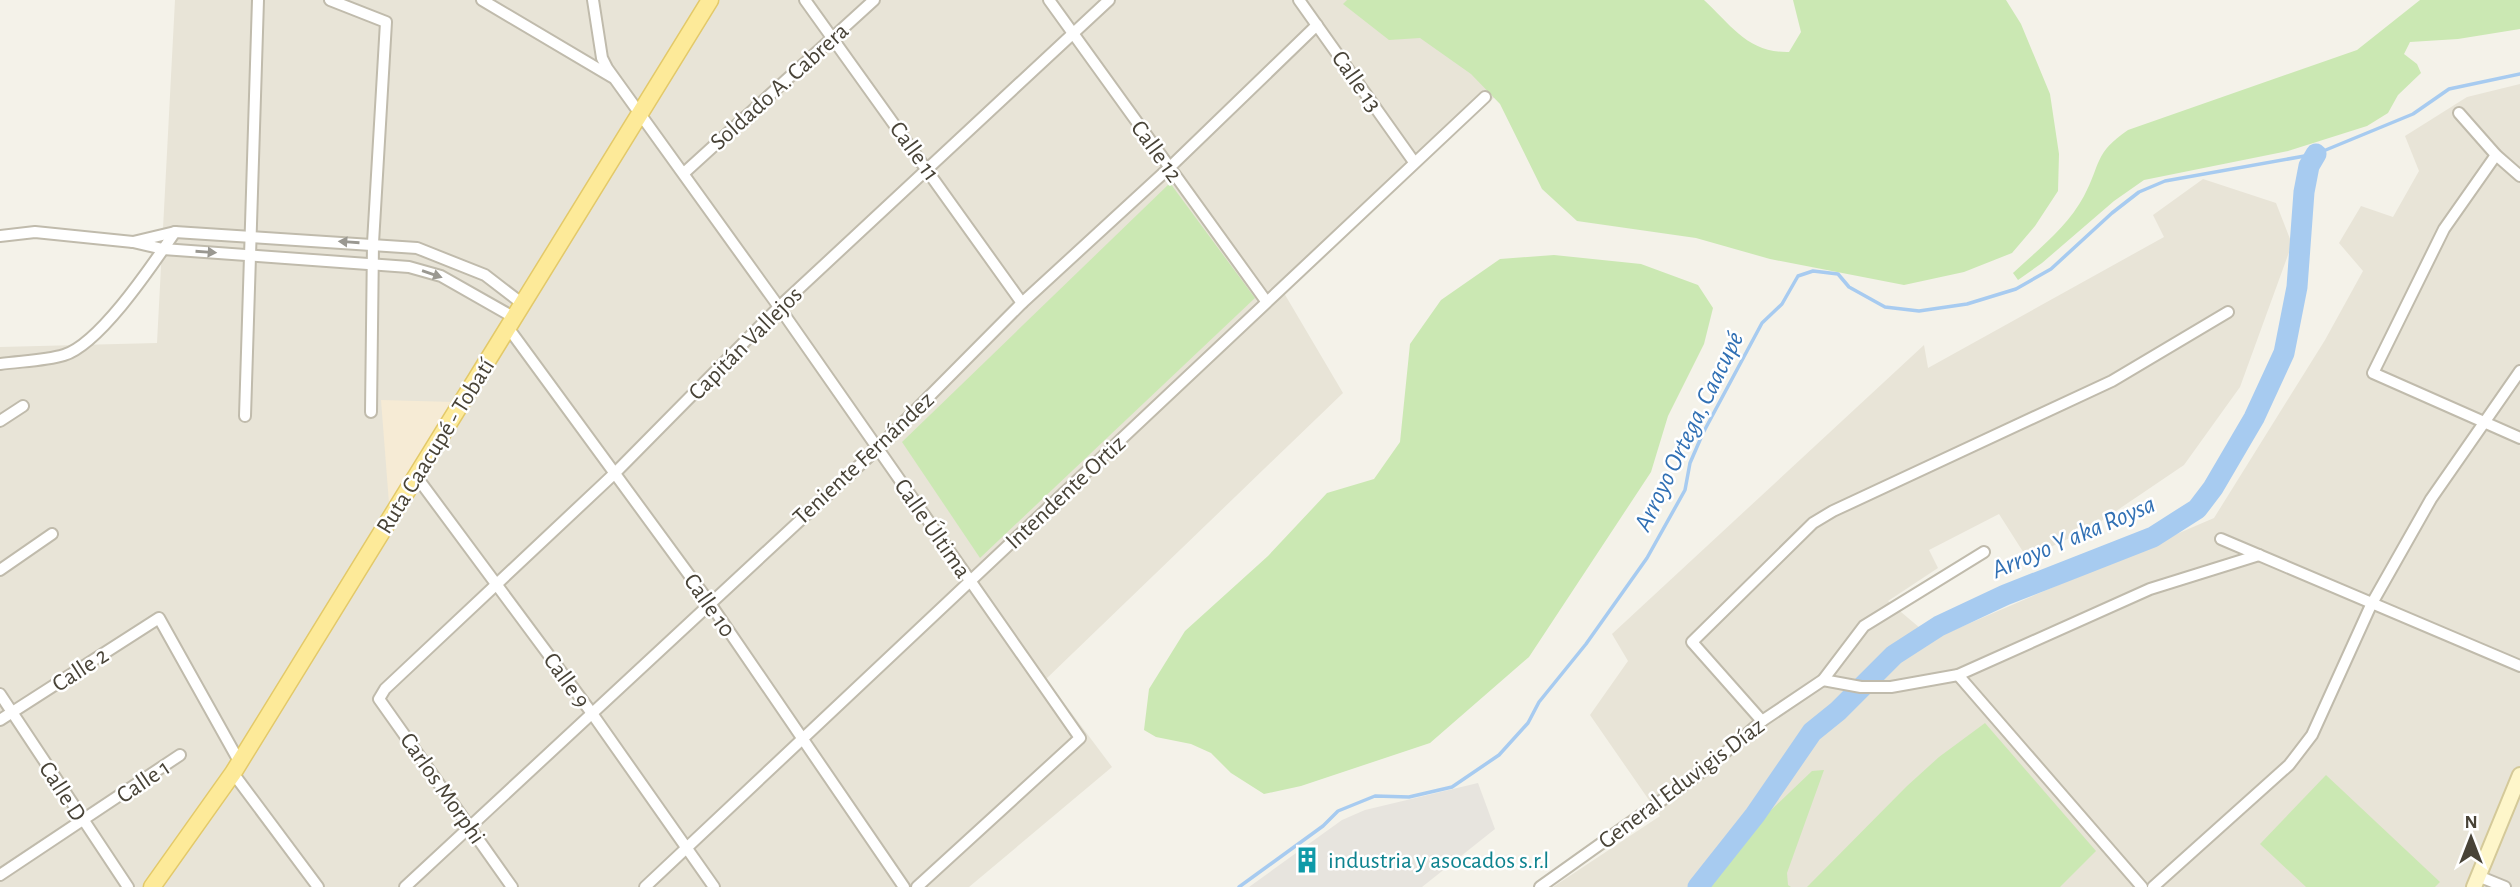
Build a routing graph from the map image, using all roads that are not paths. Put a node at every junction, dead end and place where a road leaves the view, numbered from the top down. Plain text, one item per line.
1 (258, 0) edge
2 (330, 0) edge
3 (482, 0) edge
4 (593, 0) edge
5 (710, 0) edge
6 (805, 0) edge
7 (874, 0) edge
8 (1049, 0) edge
9 (1109, 0) edge
10 (1299, 0) edge
11 (1317, 25) junction
12 (1072, 34) junction
13 (832, 38) junction
14 (618, 80) junction
15 (1485, 97) dead end
16 (640, 112) junction
17 (2459, 113) dead end
18 (2496, 155) junction
19 (1414, 163) junction
20 (1169, 168) junction
21 (929, 170) junction
22 (684, 173) junction
23 (2520, 176) edge
24 (175, 232) junction
25 (251, 235) junction
26 (0, 236) edge
27 (133, 243) junction
28 (373, 243) junction
29 (163, 249) junction
30 (250, 254) junction
31 (372, 263) junction
32 (1266, 301) junction
33 (1023, 303) junction
34 (779, 307) junction
35 (2228, 312) dead end
36 (516, 317) junction
37 (0, 364) edge
38 (2520, 371) edge
39 (23, 406) dead end
40 (371, 412) dead end
41 (245, 416) dead end
42 (0, 421) edge
43 (2484, 423) junction
44 (2520, 438) edge
45 (877, 449) junction
46 (615, 474) junction
47 (416, 476) junction
48 (52, 534) dead end
49 (2221, 539) dead end
50 (1984, 552) dead end
51 (2259, 555) junction
52 (0, 570) edge
53 (971, 582) junction
54 (496, 583) junction
55 (709, 602) junction
56 (2371, 605) junction
57 (2520, 666) edge
58 (1958, 675) junction
59 (1823, 680) junction
60 (385, 689) joint
61 (0, 694) edge
62 (12, 712) junction
63 (591, 712) junction
64 (0, 720) edge
65 (1762, 721) junction
66 (803, 738) junction
67 (180, 755) dead end
68 (236, 768) junction
69 (2520, 775) edge
70 (83, 822) junction
71 (470, 826) junction
72 (687, 848) junction
73 (0, 875) edge
74 (2476, 882) edge
75 (128, 887) edge
76 (152, 887) edge
77 (318, 887) edge
78 (405, 887) edge
79 (512, 887) edge
80 (645, 887) edge
81 (714, 887) edge
82 (904, 887) edge
83 (917, 887) edge
84 (1540, 887) edge
85 (2142, 887) edge
86 (2152, 887) edge
87 (2505, 887) edge

1 - 25 street
2 - 28 street
3 - 14 street
4 - 14 street, Calle Última
5 - 16 main road, Ruta Caacupé - Tobatí
6 - 13 street, Calle 11
7 - 13 street, Soldado A. Cabrera
8 - 12 street, Calle 12
9 - 12 street, Capitán Vallejos
10 - 11 street, Calle 13
11 - 19 street, Calle 13
11 - 20 street, Teniente Fernández
12 - 20 street, Calle 12
12 - 21 street, Capitán Vallejos
13 - 21 street, Calle 11
13 - 22 street, Soldado A. Cabrera
14 - 16 street, Calle Última
15 - 19 street, Intendente Ortiz
16 - 22 street, Calle Última
16 - 36 main road, Ruta Caacupé - Tobatí
17 - 18 street
18 - 23 street
18 - 43 street
19 - 32 street, Intendente Ortiz
20 - 32 street, Calle 12
20 - 33 street, Teniente Fernández
21 - 33 street, Calle 11
21 - 34 street, Capitán Vallejos
22 - 34 street, Calle Última
24 - 25 street
24 - 27 street
24 - 29 street
28 -> 25 street
25 - 30 street
26 - 27 street
27 - 29 street
28 - 31 street
28 - 36 street
29 -> 30 street
29 - 37 street
30 - 31 street
30 - 41 street
31 -> 36 street
31 - 40 street
32 - 53 street, Intendente Ortiz
33 - 45 street, Teniente Fernández
34 - 45 street, Calle Última
34 - 46 street, Capitán Vallejos
35 - 65 street
36 - 46 street, Calle 10
36 - 47 main road, Ruta Caacupé - Tobatí
38 - 43 street
39 - 42 street
43 - 44 street
43 - 56 street
45 - 53 street, Calle Última
45 - 55 street, Teniente Fernández
46 - 54 street, Capitán Vallejos
46 - 55 street, Calle 10
47 - 54 street, Calle 9
47 - 68 main road, Ruta Caacupé - Tobatí
48 - 52 street
49 - 51 street
50 - 59 street, General Eduvigis Díaz
51 - 56 street
51 - 58 street
53 - 66 street, Intendente Ortiz
53 - 83 street, Calle Última
54 - 60 street, Capitán Vallejos
54 - 63 street, Calle 9
55 - 63 street, Teniente Fernández
55 - 66 street, Calle 10
56 - 57 street
56 - 86 street
58 - 59 street
58 - 85 street
59 - 65 street, General Eduvigis Díaz
60 - 71 street, Carlos Morphi
61 - 62 street, Calle D
62 - 64 street, Calle 2
62 - 68 street, Calle 2
62 - 70 street, Calle D
63 - 71 street, Teniente Fernández
63 - 72 street, Calle 9
65 - 84 street, General Eduvigis Díaz
66 - 72 street, Intendente Ortiz
66 - 82 street, Calle 10
67 - 70 street, Calle 1
68 - 76 main road, Ruta Caacupé - Tobatí
68 - 77 street
69 - 74 street
70 - 73 street, Calle 1
70 - 75 street, Calle D
71 - 78 street, Teniente Fernández
71 - 79 street, Carlos Morphi
72 - 80 street, Intendente Ortiz
72 - 81 street, Calle 9
74 - 87 street

